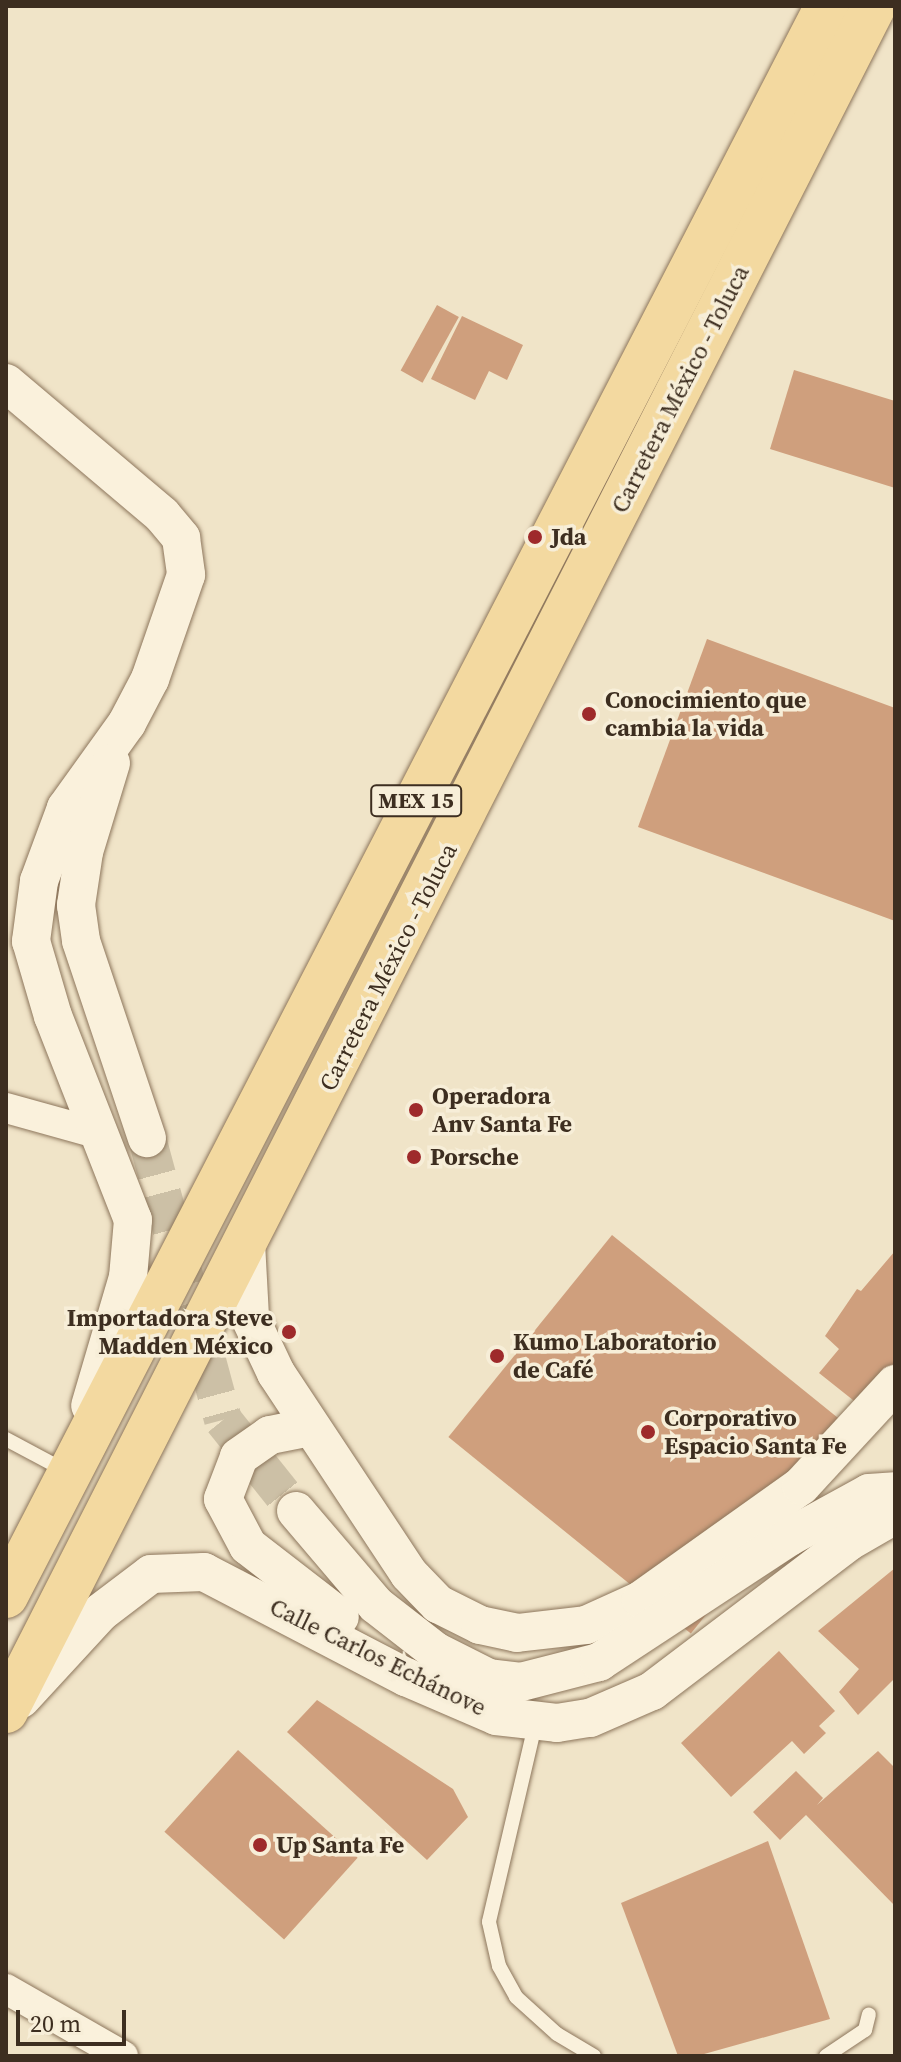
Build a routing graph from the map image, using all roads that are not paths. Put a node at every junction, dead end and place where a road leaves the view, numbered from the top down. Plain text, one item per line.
1 (864, 11) edge
2 (6, 383) edge
3 (127, 723) junction
4 (6, 1108) edge
5 (100, 1134) junction
6 (147, 1138) tunnel mouth
7 (246, 1243) junction
8 (895, 1384) edge
9 (310, 1427) junction
10 (6, 1439) edge
11 (70, 1474) junction
12 (895, 1491) edge
13 (296, 1511) tunnel mouth
14 (895, 1515) edge
15 (6, 1596) edge
16 (406, 1677) junction
17 (6, 1714) edge
18 (536, 1720) junction
19 (6, 1989) edge
20 (869, 2014) dead end
21 (123, 2056) edge
22 (594, 2056) edge
23 (826, 2056) edge

1 - 7 main road, Carretera México - Toluca / MEX 15
1 - 11 main road, Carretera México - Toluca / MEX 15
2 - 3 street
3 - 5 street
3 - 6 street
4 - 5 street
5 - 11 street
7 - 9 street
7 - 17 main road, Carretera México - Toluca / MEX 15
8 - 9 street
9 - 16 street
10 - 11 lane
11 - 15 main road, Carretera México - Toluca / MEX 15
12 - 13 street
14 - 18 street, Calle Carlos Echánove
16 - 17 street, Calle Carlos Echánove
16 - 18 street, Calle Carlos Echánove
18 - 22 lane
19 - 21 street
20 - 23 lane

